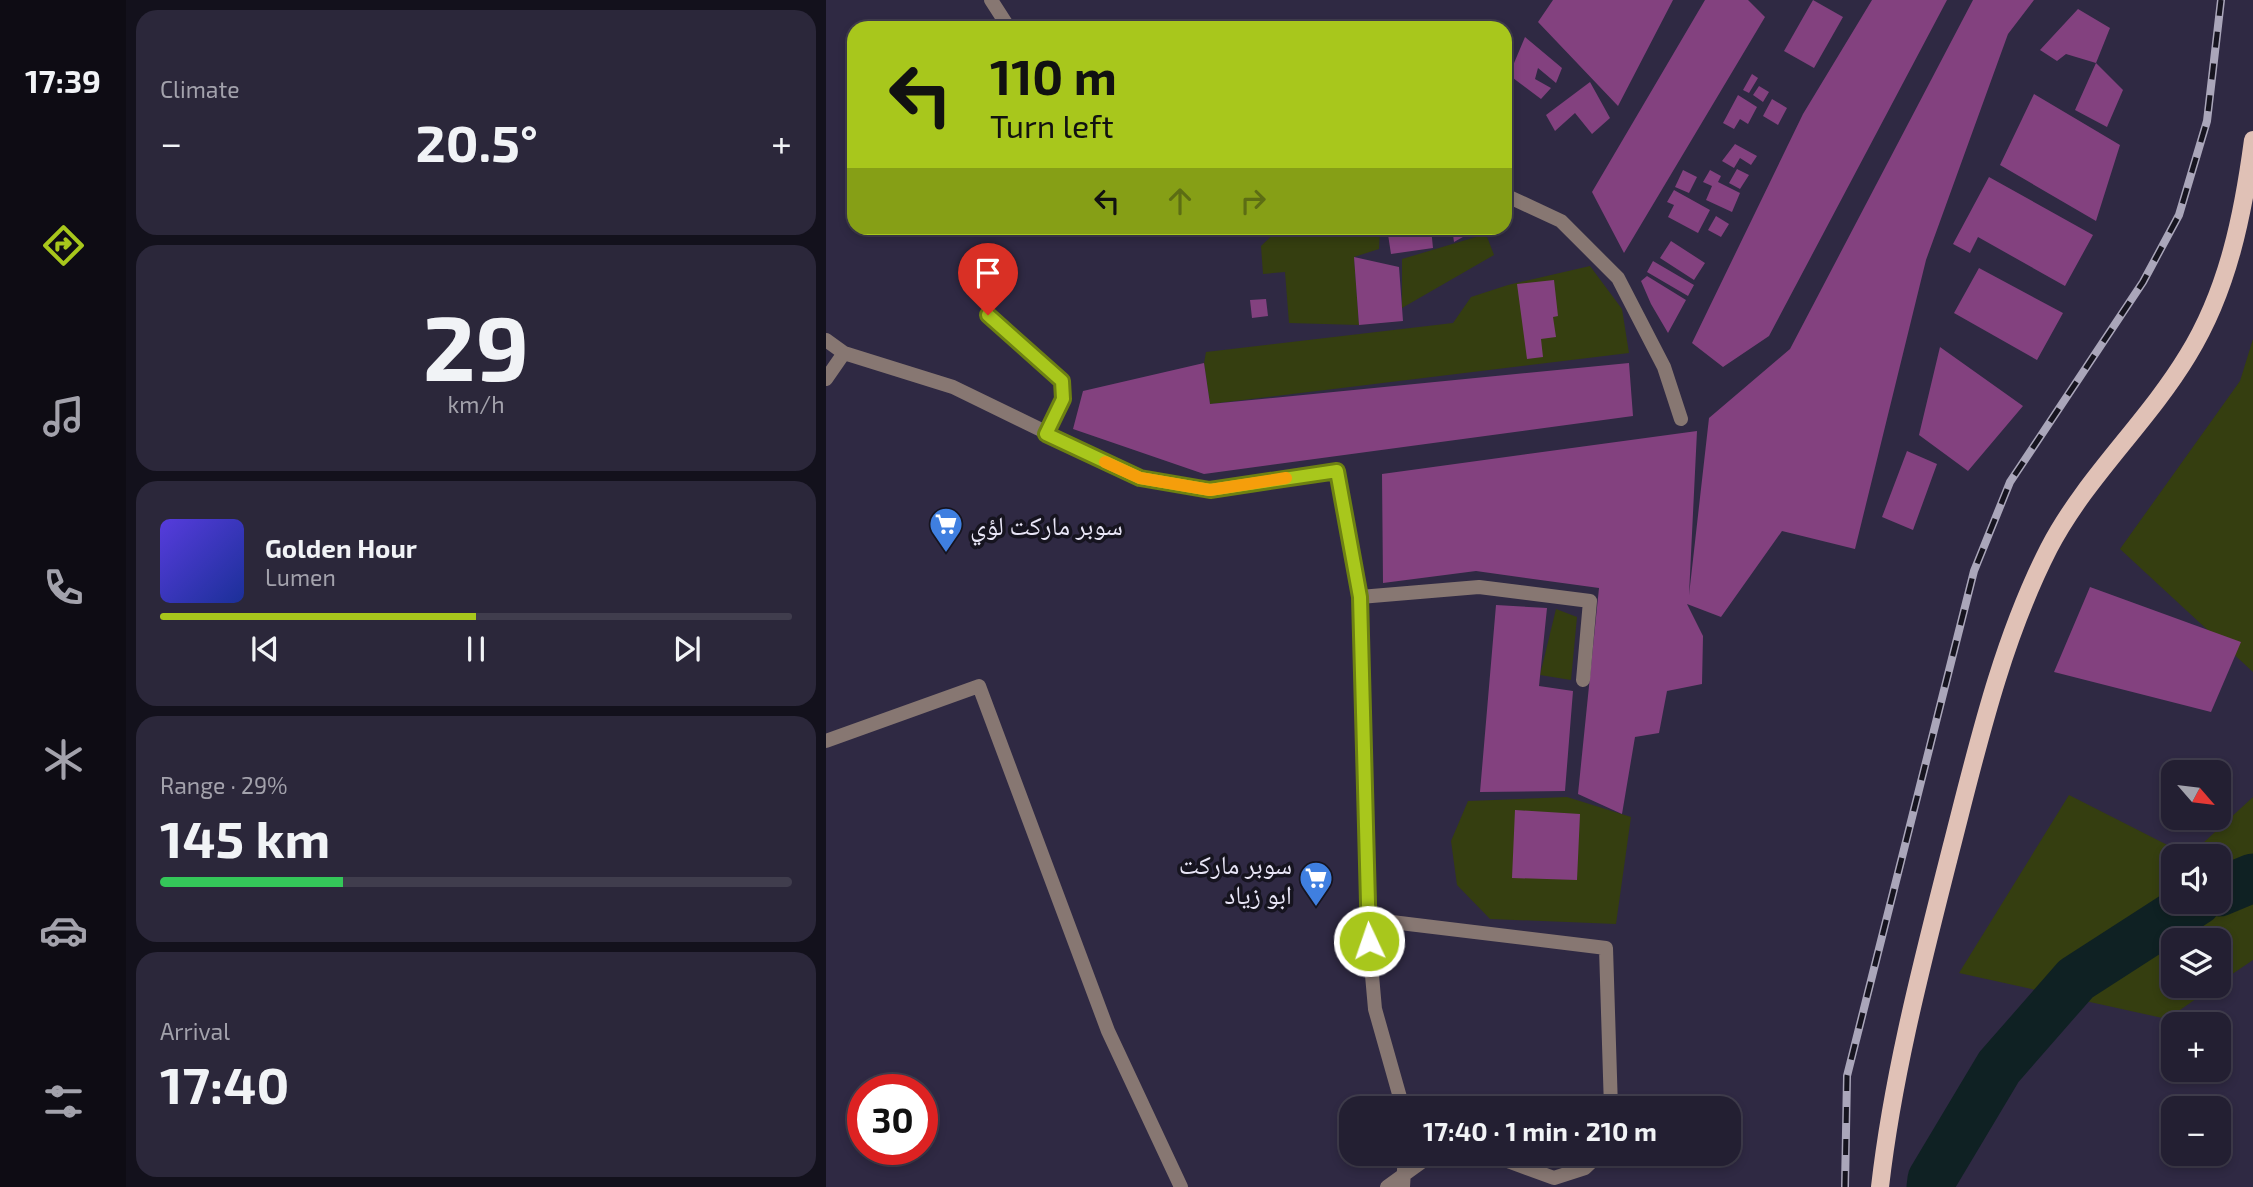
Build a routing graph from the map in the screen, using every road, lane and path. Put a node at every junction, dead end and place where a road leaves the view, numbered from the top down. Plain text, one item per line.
1 (991, 0) edge
2 (1004, 21) edge
3 (2253, 140) edge
4 (1512, 198) edge
5 (988, 315) dead end
6 (826, 340) edge
7 (844, 353) junction
8 (826, 379) edge
9 (1681, 419) dead end
10 (1046, 434) junction
11 (1360, 597) junction
12 (1584, 680) dead end
13 (826, 741) edge
14 (1367, 919) junction
15 (1400, 1096) edge
16 (1611, 1096) edge
17 (1405, 1166) edge
18 (1413, 1166) edge
19 (1521, 1166) edge
20 (1587, 1166) edge
21 (1405, 1171) junction
22 (1181, 1187) edge
23 (1387, 1187) edge
24 (1404, 1187) edge
25 (1880, 1187) edge

1 - 2 street
3 - 25 main road
4 - 9 street
5 - 10 street
6 - 7 street
7 - 8 street
7 - 10 street
10 - 11 street
11 - 12 street
11 - 14 street
13 - 22 street
14 - 15 street
14 - 16 street
17 - 21 street
18 - 21 street
19 - 20 street
21 - 23 street
21 - 24 street

